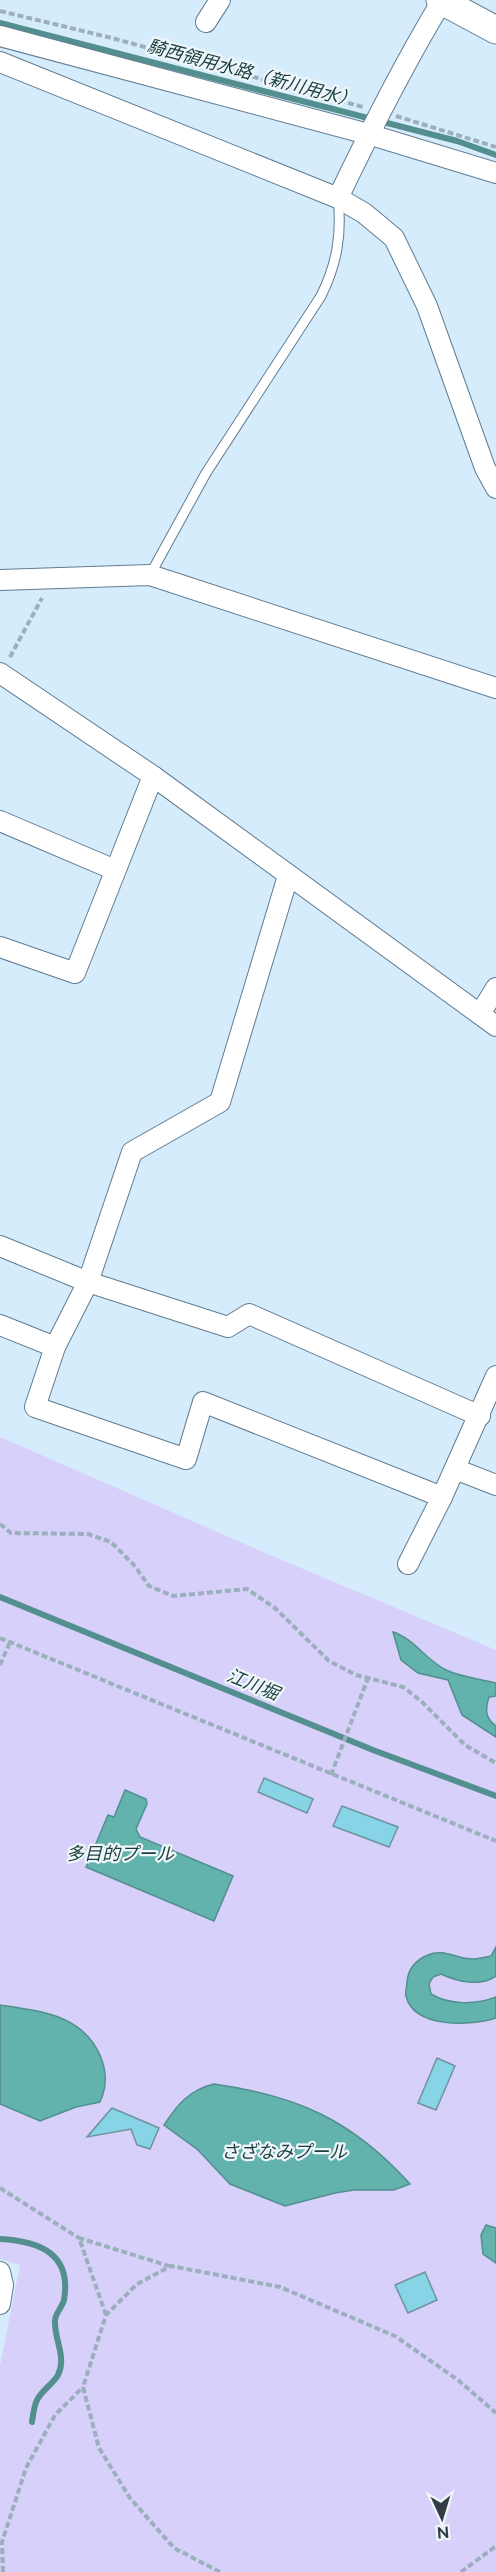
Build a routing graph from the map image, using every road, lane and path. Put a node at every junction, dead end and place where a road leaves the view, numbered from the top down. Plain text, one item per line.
1 (220, 0) edge
2 (441, 0) edge
3 (0, 11) edge
4 (206, 22) dead end
5 (496, 30) edge
6 (0, 36) edge
7 (0, 62) edge
8 (371, 109) dead end
9 (388, 114) dead end
10 (368, 134) junction
11 (496, 147) edge
12 (496, 173) edge
13 (338, 198) junction
14 (496, 488) edge
15 (150, 575) junction
16 (0, 580) edge
17 (52, 580) junction
18 (0, 674) edge
19 (496, 688) edge
20 (153, 776) junction
21 (0, 821) edge
22 (115, 870) junction
23 (288, 876) junction
24 (0, 947) edge
25 (496, 988) edge
26 (480, 1014) junction
27 (496, 1026) edge
28 (0, 1246) edge
29 (88, 1282) junction
30 (0, 1325) edge
31 (55, 1347) junction
32 (496, 1376) edge
33 (480, 1416) junction
34 (455, 1469) junction
35 (496, 1485) edge
36 (442, 1497) junction
37 (0, 1524) edge
38 (408, 1564) dead end
39 (0, 1638) edge
40 (10, 1642) junction
41 (0, 1665) edge
42 (368, 1678) junction
43 (496, 1763) edge
44 (331, 1774) junction
45 (496, 1841) edge
46 (0, 2188) edge
47 (79, 2238) junction
48 (171, 2266) junction
49 (0, 2271) edge
50 (0, 2304) edge
51 (106, 2315) junction
52 (83, 2387) junction
53 (496, 2413) edge
54 (496, 2546) edge
55 (3, 2572) edge
56 (220, 2572) edge
57 (461, 2572) edge

1 - 4 street
2 - 5 main road
2 - 10 street
3 - 8 path
6 - 10 street
7 - 13 street
9 - 11 path
10 - 12 street
10 - 13 street
13 - 14 street
13 - 15 lane
15 - 17 street
15 - 19 street
16 - 17 street
17 - 18 path
18 - 20 street
20 - 22 street
20 - 23 street
21 - 22 street
22 - 24 street
23 - 26 street
23 - 29 street
25 - 26 street
26 - 27 street
28 - 29 street
29 - 31 street
29 - 33 street
30 - 31 street
31 - 36 street
32 - 33 street
33 - 34 street
34 - 35 street
34 - 36 street
36 - 38 street
37 - 42 path
39 - 40 path
40 - 41 path
40 - 44 path
42 - 43 path
42 - 44 path
44 - 45 path
46 - 47 path
47 - 48 path
47 - 51 path
48 - 51 path
48 - 53 path
49 - 50 street
51 - 52 path
52 - 55 path
52 - 56 path
54 - 57 path

